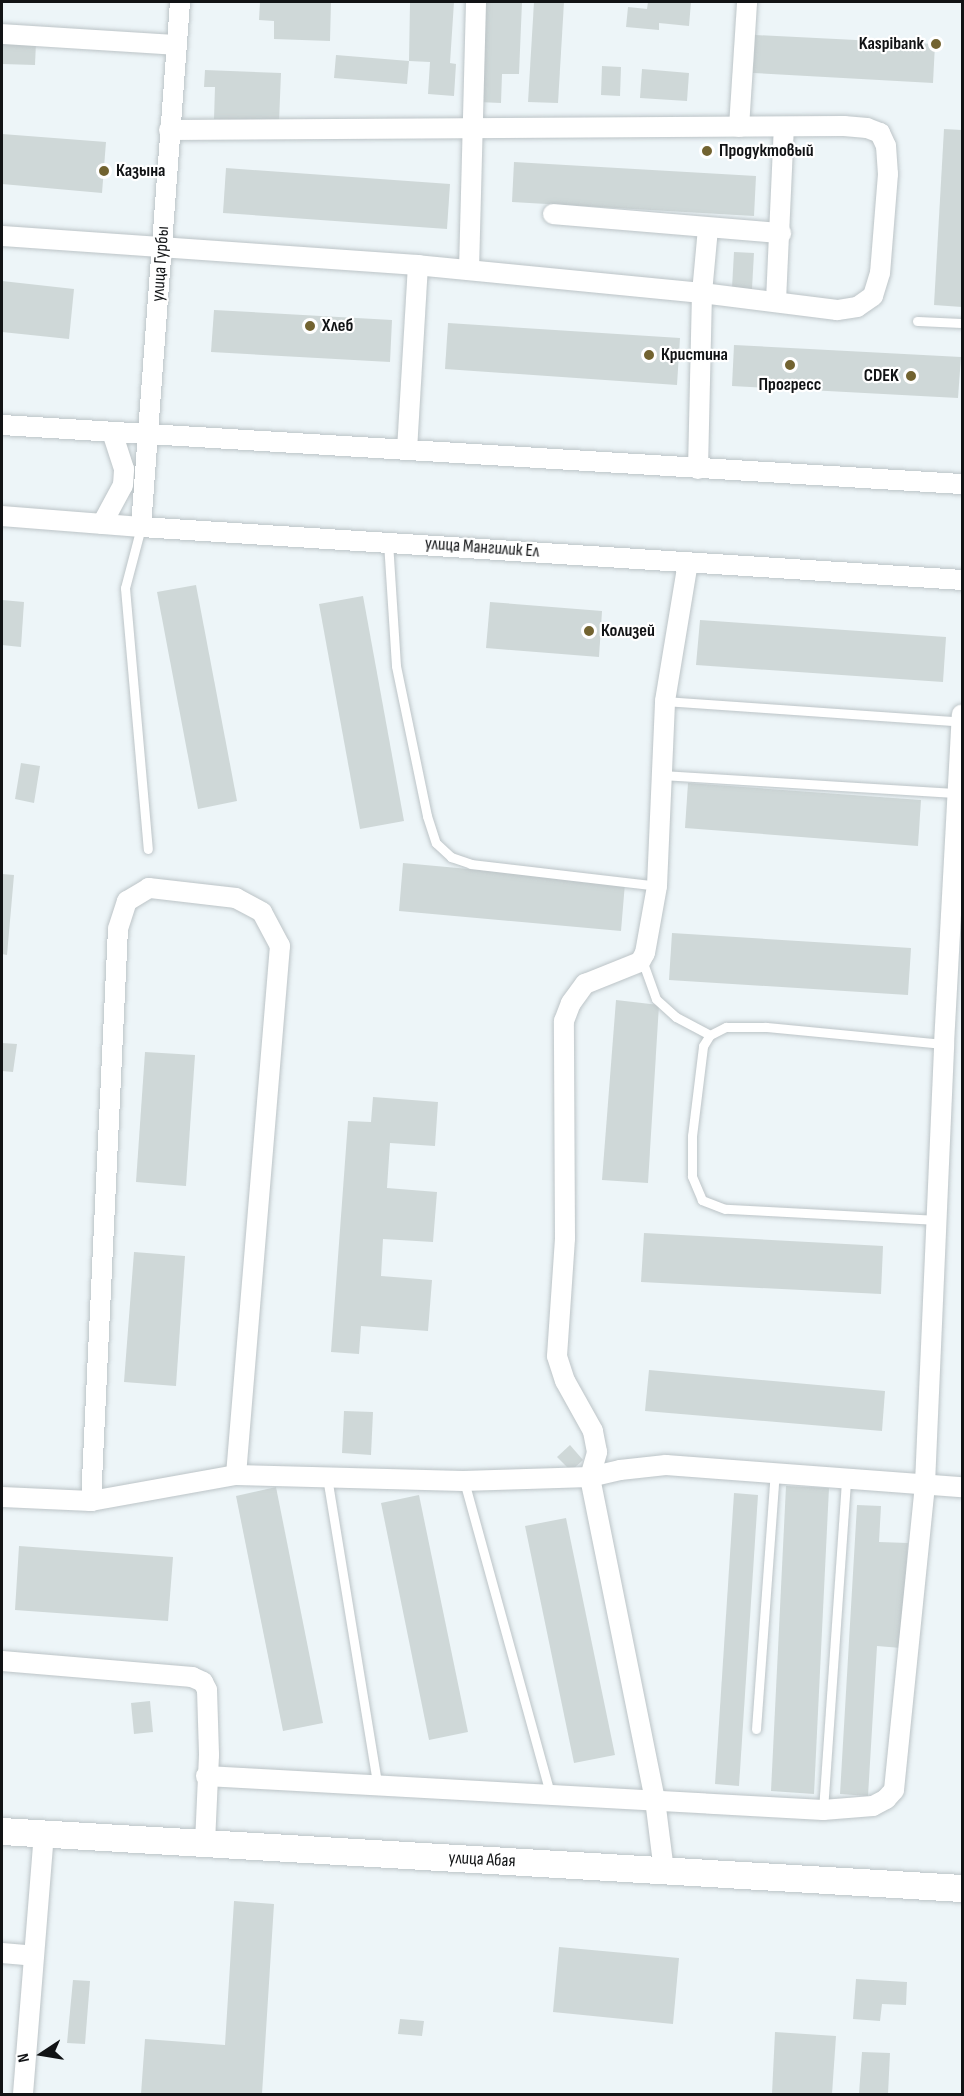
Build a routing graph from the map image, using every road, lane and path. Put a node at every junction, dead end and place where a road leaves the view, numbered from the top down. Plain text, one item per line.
1 (180, 2) edge
2 (476, 2) edge
3 (747, 2) edge
4 (2, 34) edge
5 (177, 45) junction
6 (739, 127) junction
7 (784, 128) junction
8 (474, 129) junction
9 (169, 130) junction
10 (553, 214) dead end
11 (708, 228) junction
12 (781, 233) junction
13 (2, 236) edge
14 (162, 248) junction
15 (418, 265) junction
16 (469, 270) junction
17 (702, 293) junction
18 (776, 301) junction
19 (917, 321) dead end
20 (963, 323) edge
21 (2, 425) edge
22 (112, 432) junction
23 (148, 435) junction
24 (407, 449) junction
25 (698, 469) junction
26 (963, 484) edge
27 (2, 516) edge
28 (102, 524) junction
29 (141, 527) junction
30 (387, 542) junction
31 (688, 562) junction
32 (963, 580) edge
33 (664, 701) junction
34 (963, 714) edge
35 (962, 722) edge
36 (662, 775) junction
37 (958, 793) junction
38 (148, 849) dead end
39 (657, 886) junction
40 (642, 960) junction
41 (710, 1035) junction
42 (944, 1044) junction
43 (938, 1220) junction
44 (775, 1473) junction
45 (236, 1475) junction
46 (327, 1477) junction
47 (590, 1477) junction
48 (846, 1478) junction
49 (464, 1481) junction
50 (925, 1484) junction
51 (963, 1487) edge
52 (2, 1497) edge
53 (90, 1501) junction
54 (2, 1661) edge
55 (756, 1729) dead end
56 (206, 1776) junction
57 (377, 1784) junction
58 (550, 1794) junction
59 (655, 1800) junction
60 (824, 1809) junction
61 (2, 1831) edge
62 (44, 1833) junction
63 (205, 1843) junction
64 (664, 1871) junction
65 (963, 1888) edge
66 (2, 1953) edge
67 (34, 1956) junction
68 (23, 2094) edge

1 - 5 street, улица Гурбы
2 - 8 street
3 - 6 street
4 - 5 street
5 - 9 street, улица Гурбы
6 - 7 street
6 - 8 street
7 - 12 street
7 - 18 street
8 - 9 street
8 - 16 street
9 - 14 street, улица Гурбы
10 - 11 street
11 - 12 street
11 - 17 street
12 - 18 street
13 - 14 street
14 - 15 street
14 - 23 street, улица Гурбы
15 - 16 street
15 - 24 street
16 - 17 street
17 - 18 street
17 - 25 street
19 - 20 lane
21 - 22 street
22 - 23 street
22 - 28 street
23 - 24 street
23 - 29 street, улица Гурбы
24 - 25 street
25 - 26 street
27 - 28 street, улица Мангилик Ел
28 - 29 street, улица Мангилик Ел
29 - 30 street, улица Мангилик Ел
29 - 38 lane
30 - 31 street, улица Мангилик Ел
30 - 39 lane
31 - 32 street, улица Мангилик Ел
31 - 33 street
33 - 35 lane
33 - 36 street
34 - 35 street
35 - 37 street
36 - 37 lane
36 - 39 street
37 - 42 street
39 - 40 street
40 - 41 lane
40 - 47 street
41 - 42 lane
41 - 43 lane
42 - 43 street
43 - 50 street
44 - 47 street
44 - 48 street
44 - 55 lane
45 - 46 street
45 - 53 street
45 - 53 street
46 - 49 street
46 - 57 lane
47 - 49 street
47 - 59 street
48 - 50 street
48 - 60 lane
49 - 58 lane
50 - 51 street
50 - 60 street
52 - 53 street
54 - 56 street
56 - 57 street
56 - 63 street
57 - 58 street
58 - 59 street
59 - 60 street
59 - 64 street
61 - 62 street, улица Абая
62 - 63 street, улица Абая
62 - 67 street
63 - 64 street, улица Абая
64 - 65 street, улица Абая
66 - 67 street
67 - 68 street

